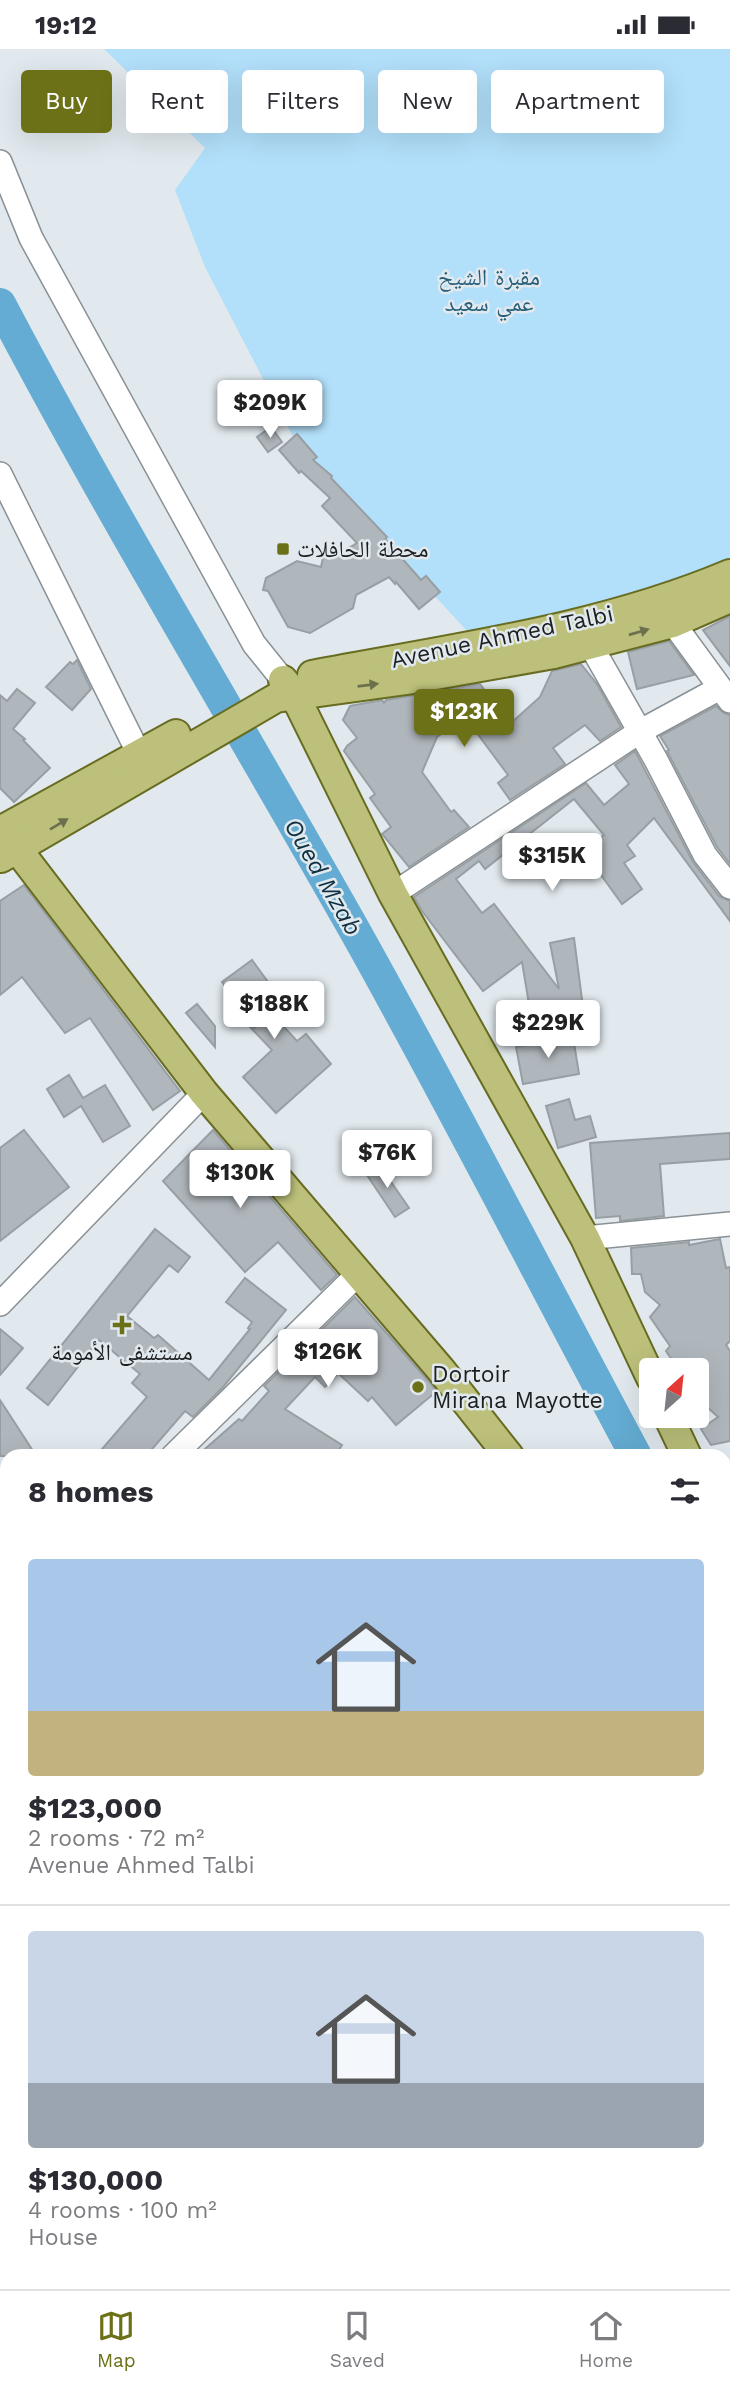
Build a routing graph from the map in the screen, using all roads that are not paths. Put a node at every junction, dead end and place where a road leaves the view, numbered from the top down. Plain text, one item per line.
1 (0, 162) edge
2 (0, 474) edge
3 (730, 574) edge
4 (730, 598) edge
5 (673, 623) junction
6 (585, 635) junction
7 (281, 689) junction
8 (725, 694) edge
9 (639, 732) junction
10 (147, 757) junction
11 (4, 839) edge
12 (730, 887) edge
13 (393, 894) junction
14 (204, 1093) junction
15 (730, 1224) edge
16 (585, 1238) junction
17 (358, 1274) junction
18 (0, 1304) edge
19 (642, 1358) edge
20 (674, 1428) edge
21 (180, 1449) edge
22 (503, 1449) edge
23 (684, 1449) edge

1 - 7 street
2 - 10 street
3 - 6 main road, Avenue Ahmed Talbi
4 - 5 main road
6 -> 5 main road
5 - 8 street
6 - 7 main road, Avenue Ahmed Talbi
6 - 9 street
7 - 10 main road, Avenue Ahmed Talbi
7 - 13 main road
8 - 9 street
9 - 12 street
9 - 13 street
10 - 11 main road
11 - 14 main road
13 - 16 main road
14 - 17 main road
14 - 18 street
15 - 16 street
16 - 19 main road
17 - 21 street
17 - 22 main road
20 - 23 main road

